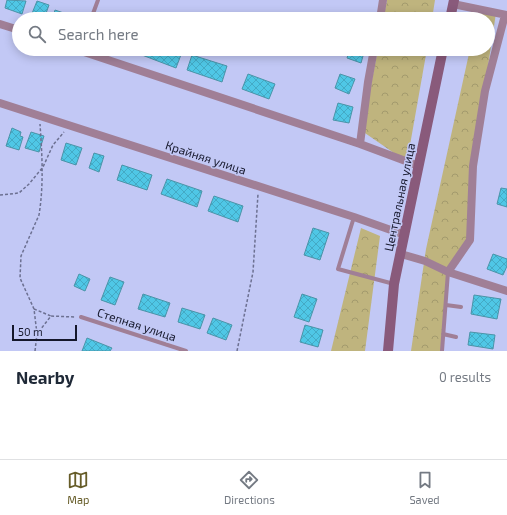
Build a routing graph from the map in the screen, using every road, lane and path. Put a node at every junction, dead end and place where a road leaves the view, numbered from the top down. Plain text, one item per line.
1 (98, 0) edge
2 (383, 0) edge
3 (453, 2) edge
4 (94, 12) edge
5 (381, 12) edge
6 (451, 12) edge
7 (494, 12) edge
8 (495, 12) edge
9 (506, 15) edge
10 (0, 24) edge
11 (12, 28) edge
12 (495, 55) edge
13 (97, 56) edge
14 (373, 56) edge
15 (442, 56) edge
16 (495, 56) edge
17 (0, 103) edge
18 (39, 117) junction
19 (69, 126) junction
20 (360, 144) junction
21 (419, 166) junction
22 (43, 167) junction
23 (259, 186) junction
24 (0, 195) edge
25 (354, 217) junction
26 (405, 235) junction
27 (401, 254) junction
28 (448, 272) junction
29 (394, 284) junction
30 (507, 291) edge
31 (446, 305) junction
32 (461, 307) dead end
33 (34, 309) junction
34 (51, 316) junction
35 (81, 317) joint
36 (37, 334) junction
37 (443, 334) junction
38 (456, 337) dead end
39 (35, 351) edge
40 (186, 351) edge
41 (237, 351) edge
42 (388, 351) edge
43 (442, 351) edge

1 - 4 lane
2 - 5 street
3 - 6 main road
3 - 7 street
8 - 9 street
9 - 12 street
10 - 11 street
13 - 20 street
14 - 20 street
15 - 21 main road, Центральная улица
16 - 28 street
17 - 18 street, Крайняя улица
18 - 19 street, Крайняя улица
18 - 22 path
19 - 22 path
19 - 23 street, Крайняя улица
20 - 21 street
21 - 26 main road, Центральная улица
22 - 24 path
22 - 33 path
23 - 25 street, Крайняя улица
23 - 41 path
25 - 26 street, Крайняя улица
25 - 29 lane
26 - 27 main road, Центральная улица
27 - 28 street
27 - 29 main road, Центральная улица
28 - 30 street
28 - 31 lane
29 - 42 main road, Центральная улица
31 - 32 lane
31 - 37 lane
33 - 34 path
33 - 36 path
34 - 35 path
34 - 36 path
35 - 40 lane, Степная улица
36 - 39 path
37 - 38 lane
37 - 43 lane

